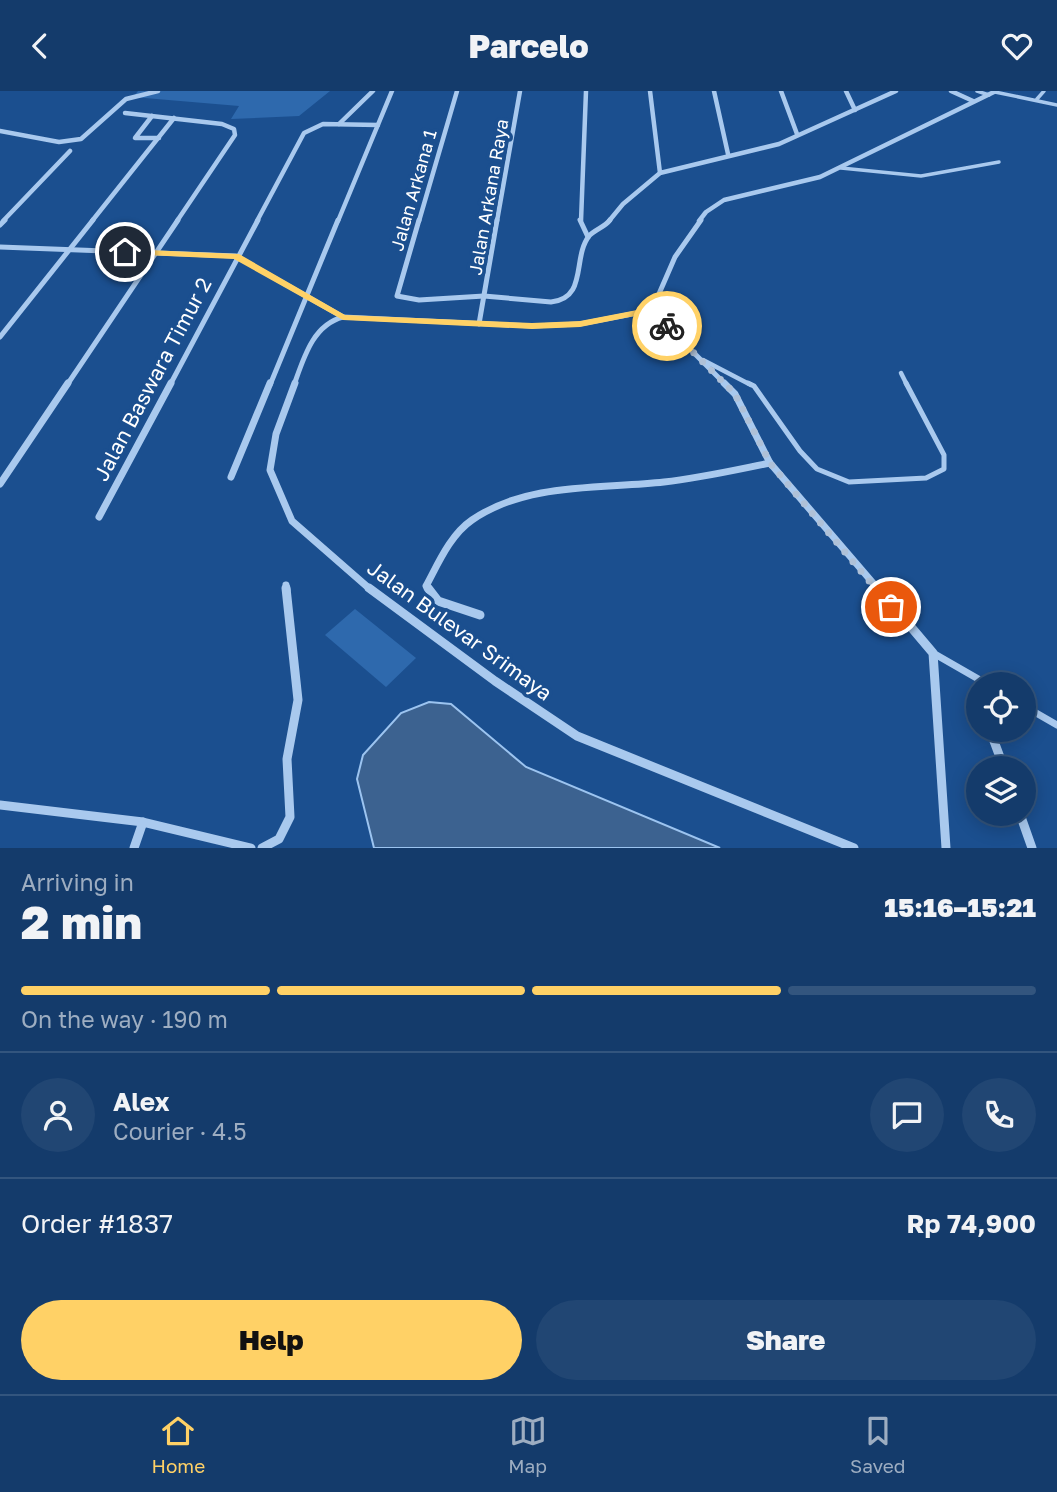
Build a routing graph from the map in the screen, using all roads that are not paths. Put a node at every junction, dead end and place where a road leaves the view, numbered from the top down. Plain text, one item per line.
1 (158, 91) edge
2 (373, 91) edge
3 (392, 91) edge
4 (457, 91) edge
5 (520, 91) edge
6 (586, 91) edge
7 (650, 91) edge
8 (714, 91) edge
9 (781, 91) edge
10 (846, 91) edge
11 (896, 91) edge
12 (951, 91) edge
13 (976, 91) edge
14 (1044, 91) edge
15 (993, 92) edge
16 (1037, 99) junction
17 (973, 101) junction
18 (1057, 105) edge
19 (855, 110) junction
20 (125, 113) dead end
21 (152, 116) junction
22 (174, 118) junction
23 (339, 124) junction
24 (378, 125) junction
25 (0, 131) edge
26 (797, 134) junction
27 (159, 138) junction
28 (70, 151) dead end
29 (728, 153) junction
30 (999, 162) dead end
31 (841, 168) junction
32 (660, 173) junction
33 (0, 225) edge
34 (588, 237) junction
35 (0, 247) edge
36 (70, 250) junction
37 (153, 253) junction
38 (236, 256) junction
39 (307, 295) junction
40 (484, 296) junction
41 (658, 309) junction
42 (343, 317) junction
43 (479, 324) junction
44 (0, 337) edge
45 (694, 355) junction
46 (901, 373) dead end
47 (770, 463) junction
48 (231, 477) dead end
49 (0, 484) edge
50 (99, 517) dead end
51 (286, 585) dead end
52 (480, 615) dead end
53 (933, 653) junction
54 (966, 672) edge
55 (1036, 713) edge
56 (1057, 725) edge
57 (0, 805) edge
58 (143, 822) junction
59 (1024, 826) edge
60 (134, 848) edge
61 (251, 848) edge
62 (262, 848) edge
63 (854, 848) edge
64 (946, 848) edge
65 (1032, 848) edge

1 - 25 street
2 - 23 street
3 - 24 street
4 - 40 street, Jalan Arkana 1
5 - 40 street, Jalan Arkana Raya
6 - 34 street
7 - 32 street
8 - 29 street
9 - 26 street
10 - 19 street
11 - 19 street
12 - 17 street
13 - 15 lane
14 - 16 lane
15 - 16 lane
15 - 17 street
16 - 18 lane
17 - 31 street
19 - 26 street
20 - 21 street
21 - 22 street
21 - 27 street
22 - 27 street
22 - 37 street
23 - 24 street, Jalan Baswara Timur 2
23 - 38 street, Jalan Baswara Timur 2
24 - 39 street
26 - 29 street
27 - 36 street
28 - 33 street
29 - 32 street
30 - 31 lane
31 - 41 street
32 - 34 street
34 - 40 street
35 - 36 street
36 - 37 street
36 - 44 street
37 - 38 street
37 - 49 street
38 - 39 street
38 - 50 street, Jalan Baswara Timur 2
39 - 42 street
39 - 48 street
40 - 43 street, Jalan Arkana Raya
41 - 43 street
41 - 45 street
42 - 43 street
42 - 63 street, Jalan Bulevar Srimaya
45 - 46 lane
45 - 47 street
47 - 52 street
47 - 53 street
51 - 62 street
53 - 54 lane
53 - 64 street
55 - 56 lane
57 - 58 street
58 - 60 street
58 - 61 street
59 - 65 street

